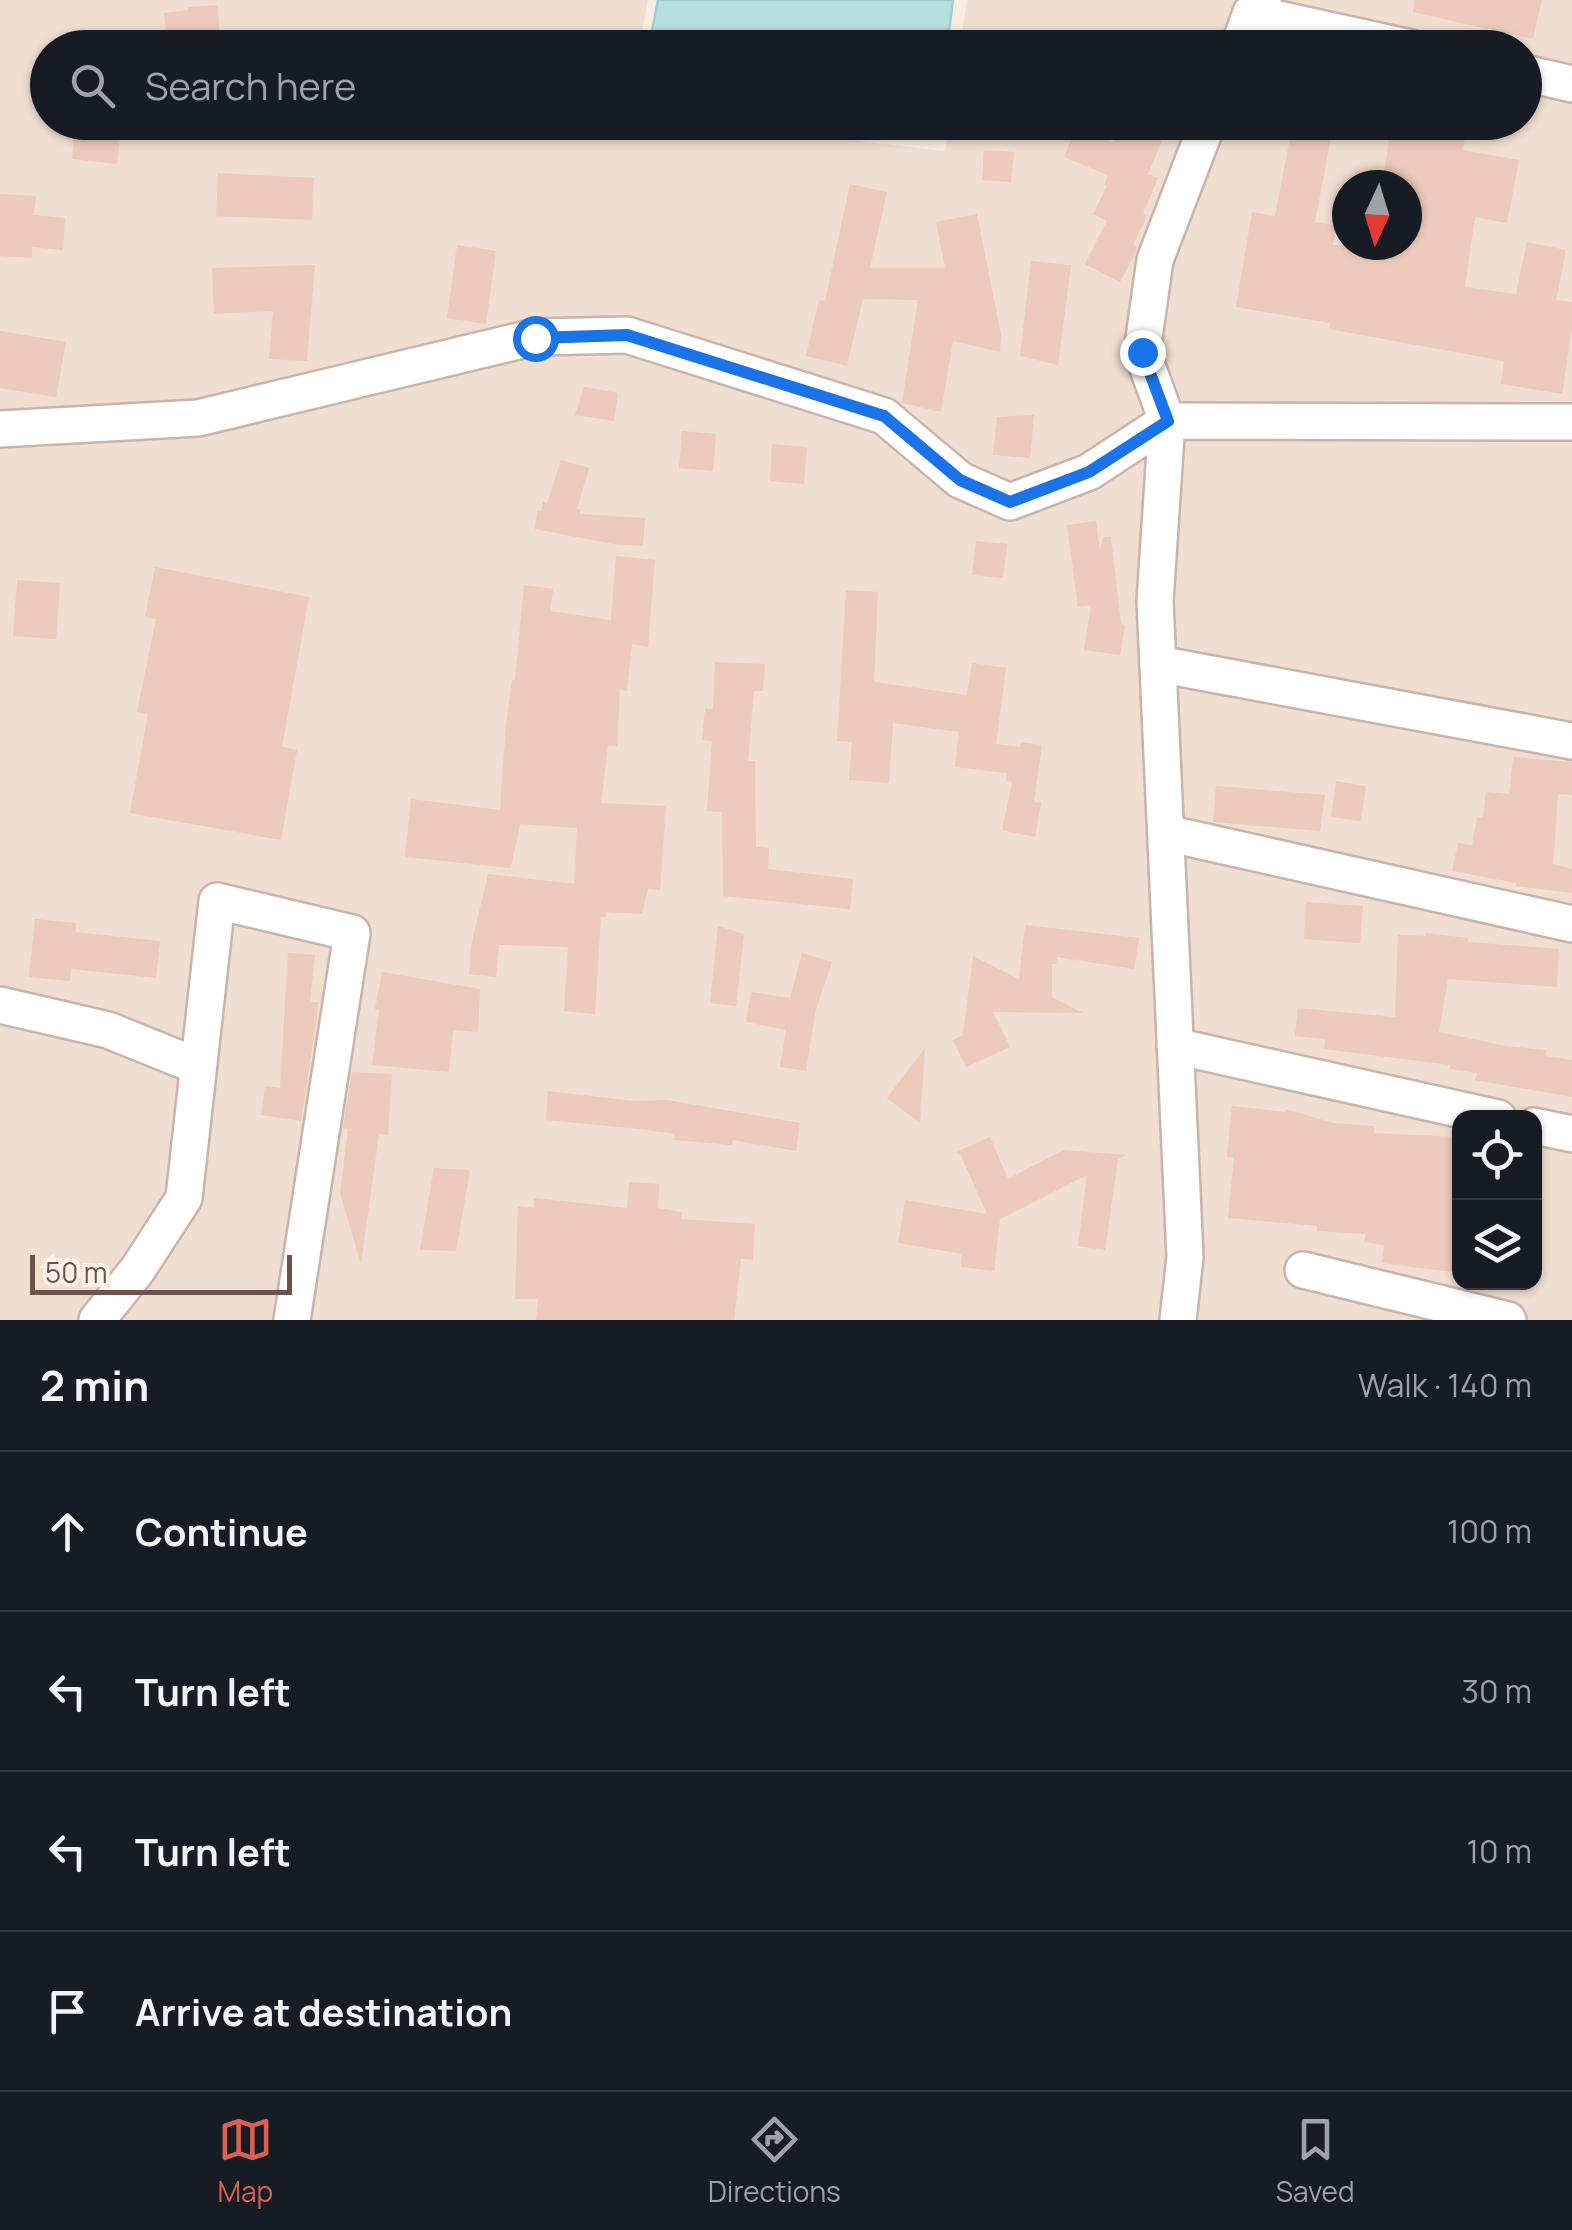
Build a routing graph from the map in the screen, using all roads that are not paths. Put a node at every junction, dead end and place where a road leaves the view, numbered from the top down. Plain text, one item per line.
1 (1257, 6) edge
2 (1246, 30) edge
3 (1345, 30) edge
4 (1542, 77) edge
5 (1572, 84) edge
6 (1201, 140) edge
7 (1168, 421) junction
8 (1572, 422) edge
9 (0, 429) edge
10 (1158, 664) junction
11 (1572, 740) edge
12 (1166, 833) junction
13 (1572, 924) edge
14 (0, 1005) edge
15 (1175, 1046) junction
16 (197, 1066) junction
17 (1462, 1110) edge
18 (1542, 1128) edge
19 (1572, 1134) edge
20 (1303, 1270) dead end
21 (97, 1320) edge
22 (292, 1320) edge
23 (1178, 1320) edge
24 (1508, 1320) edge

1 - 2 street
1 - 3 street
4 - 5 street
6 - 7 street
7 - 8 street
7 - 9 street
7 - 10 street
10 - 11 street
10 - 12 street
12 - 13 street
12 - 15 street
14 - 16 street
15 - 17 street
15 - 23 street
16 - 21 street
16 - 22 street
18 - 19 street
20 - 24 street

